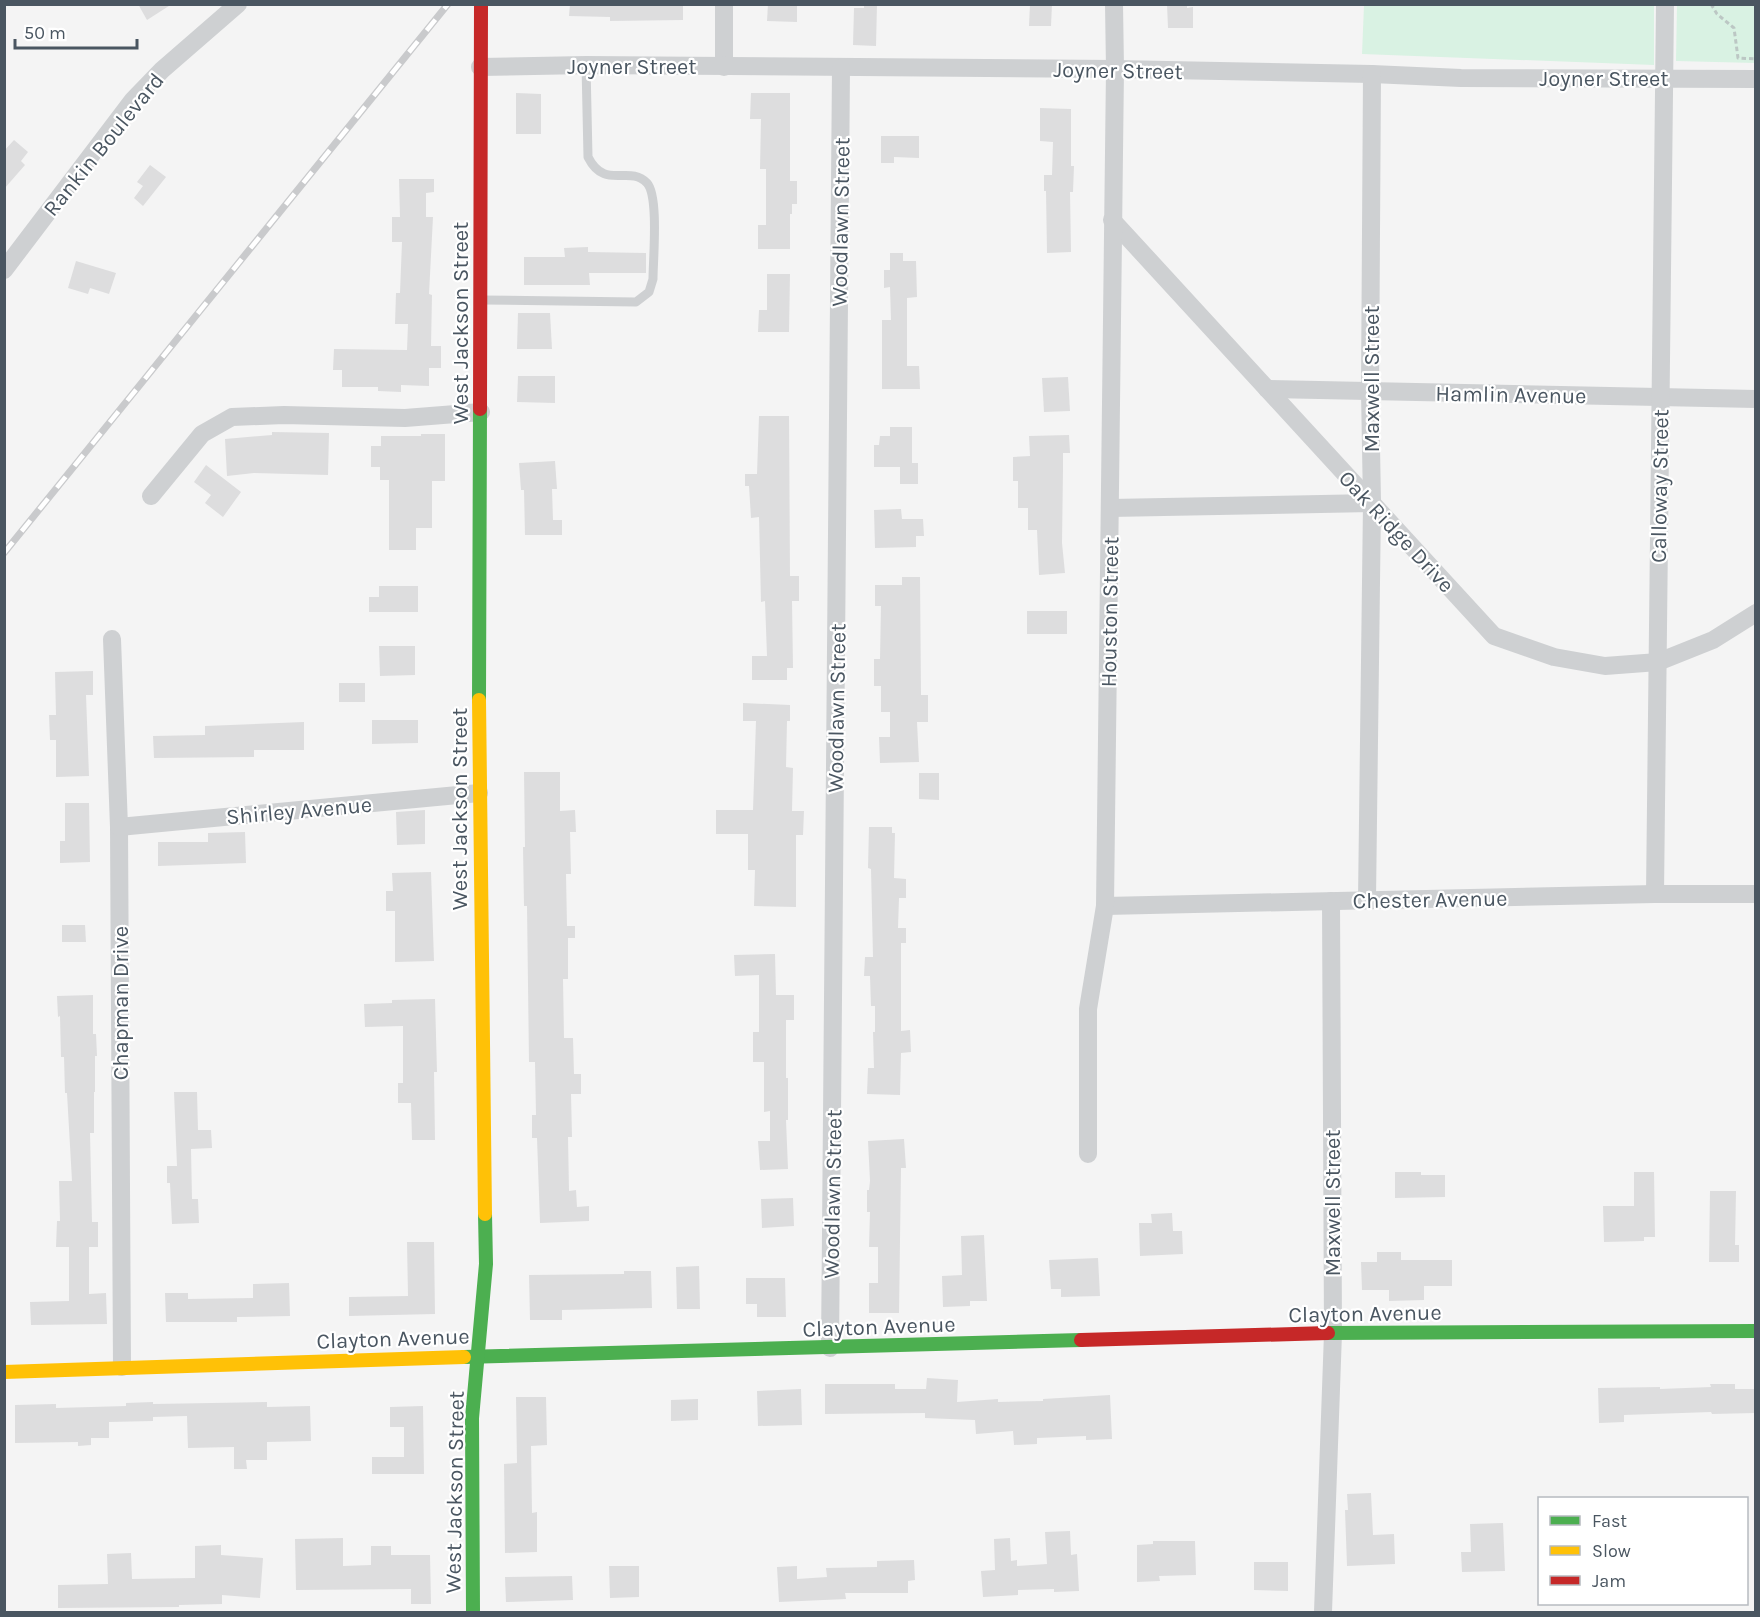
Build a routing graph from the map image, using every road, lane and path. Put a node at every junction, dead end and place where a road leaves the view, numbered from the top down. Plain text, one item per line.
1 (238, 4) edge
2 (481, 4) edge
3 (724, 4) edge
4 (1113, 4) edge
5 (1665, 4) edge
6 (1712, 4) edge
7 (1755, 59) edge
8 (586, 65) junction
9 (480, 67) junction
10 (724, 67) junction
11 (842, 68) junction
12 (1115, 69) junction
13 (1372, 74) junction
14 (1664, 78) junction
15 (1755, 79) edge
16 (1112, 220) junction
17 (4, 270) edge
18 (481, 300) junction
19 (1267, 389) junction
20 (1370, 391) junction
21 (1660, 397) junction
22 (1755, 399) edge
23 (481, 412) junction
24 (151, 496) dead end
25 (1372, 503) junction
26 (1110, 508) junction
27 (1755, 613) edge
28 (112, 639) dead end
29 (1658, 662) junction
30 (479, 793) junction
31 (119, 827) junction
32 (1655, 894) junction
33 (1755, 894) edge
34 (1367, 900) junction
35 (1330, 901) junction
36 (1105, 906) junction
37 (1089, 1154) dead end
38 (1755, 1331) edge
39 (1333, 1334) junction
40 (830, 1348) junction
41 (479, 1356) junction
42 (122, 1367) junction
43 (4, 1372) edge
44 (473, 1612) edge
45 (1323, 1612) edge

1 - 17 street, Rankin Boulevard
2 - 9 street, West Jackson Street
3 - 10 street
4 - 12 street, Houston Street
5 - 14 street, Calloway Street
6 - 7 path
8 - 9 street, Joyner Street
8 - 10 street, Joyner Street
8 - 18 lane
9 - 18 street, West Jackson Street
10 - 11 street, Joyner Street
11 - 12 street, Joyner Street
11 - 40 street, Woodlawn Street
12 - 13 street, Joyner Street
12 - 16 street, Houston Street
13 - 14 street, Joyner Street
13 - 20 street, Maxwell Street
14 - 15 street, Joyner Street
14 - 21 street, Calloway Street
16 - 19 street, Oak Ridge Drive
16 - 26 street, Houston Street
18 - 23 street, West Jackson Street
19 - 20 street, Hamlin Avenue
19 - 25 street, Oak Ridge Drive
20 - 21 street, Hamlin Avenue
20 - 25 street, Maxwell Street
21 - 22 street, Hamlin Avenue
21 - 29 street, Calloway Street
23 - 24 street
23 - 30 street, West Jackson Street
25 - 26 street
25 - 29 street, Oak Ridge Drive
25 - 34 street, Maxwell Street
26 - 36 street, Houston Street
27 - 29 street, Oak Ridge Drive
28 - 31 street, Chapman Drive
29 - 32 street, Calloway Street
30 - 31 street, Shirley Avenue
30 - 41 street, West Jackson Street
31 - 42 street, Chapman Drive
32 - 33 street, Chester Avenue
32 - 34 street, Chester Avenue
34 - 35 street, Chester Avenue
35 - 36 street, Chester Avenue
35 - 39 street, Maxwell Street
36 - 37 street, Houston Street
38 - 39 street, Clayton Avenue
39 - 40 street, Clayton Avenue
39 - 45 street, Maxwell Street
40 - 41 street, Clayton Avenue
41 - 42 street, Clayton Avenue
41 - 44 street, West Jackson Street
42 - 43 street, Clayton Avenue

